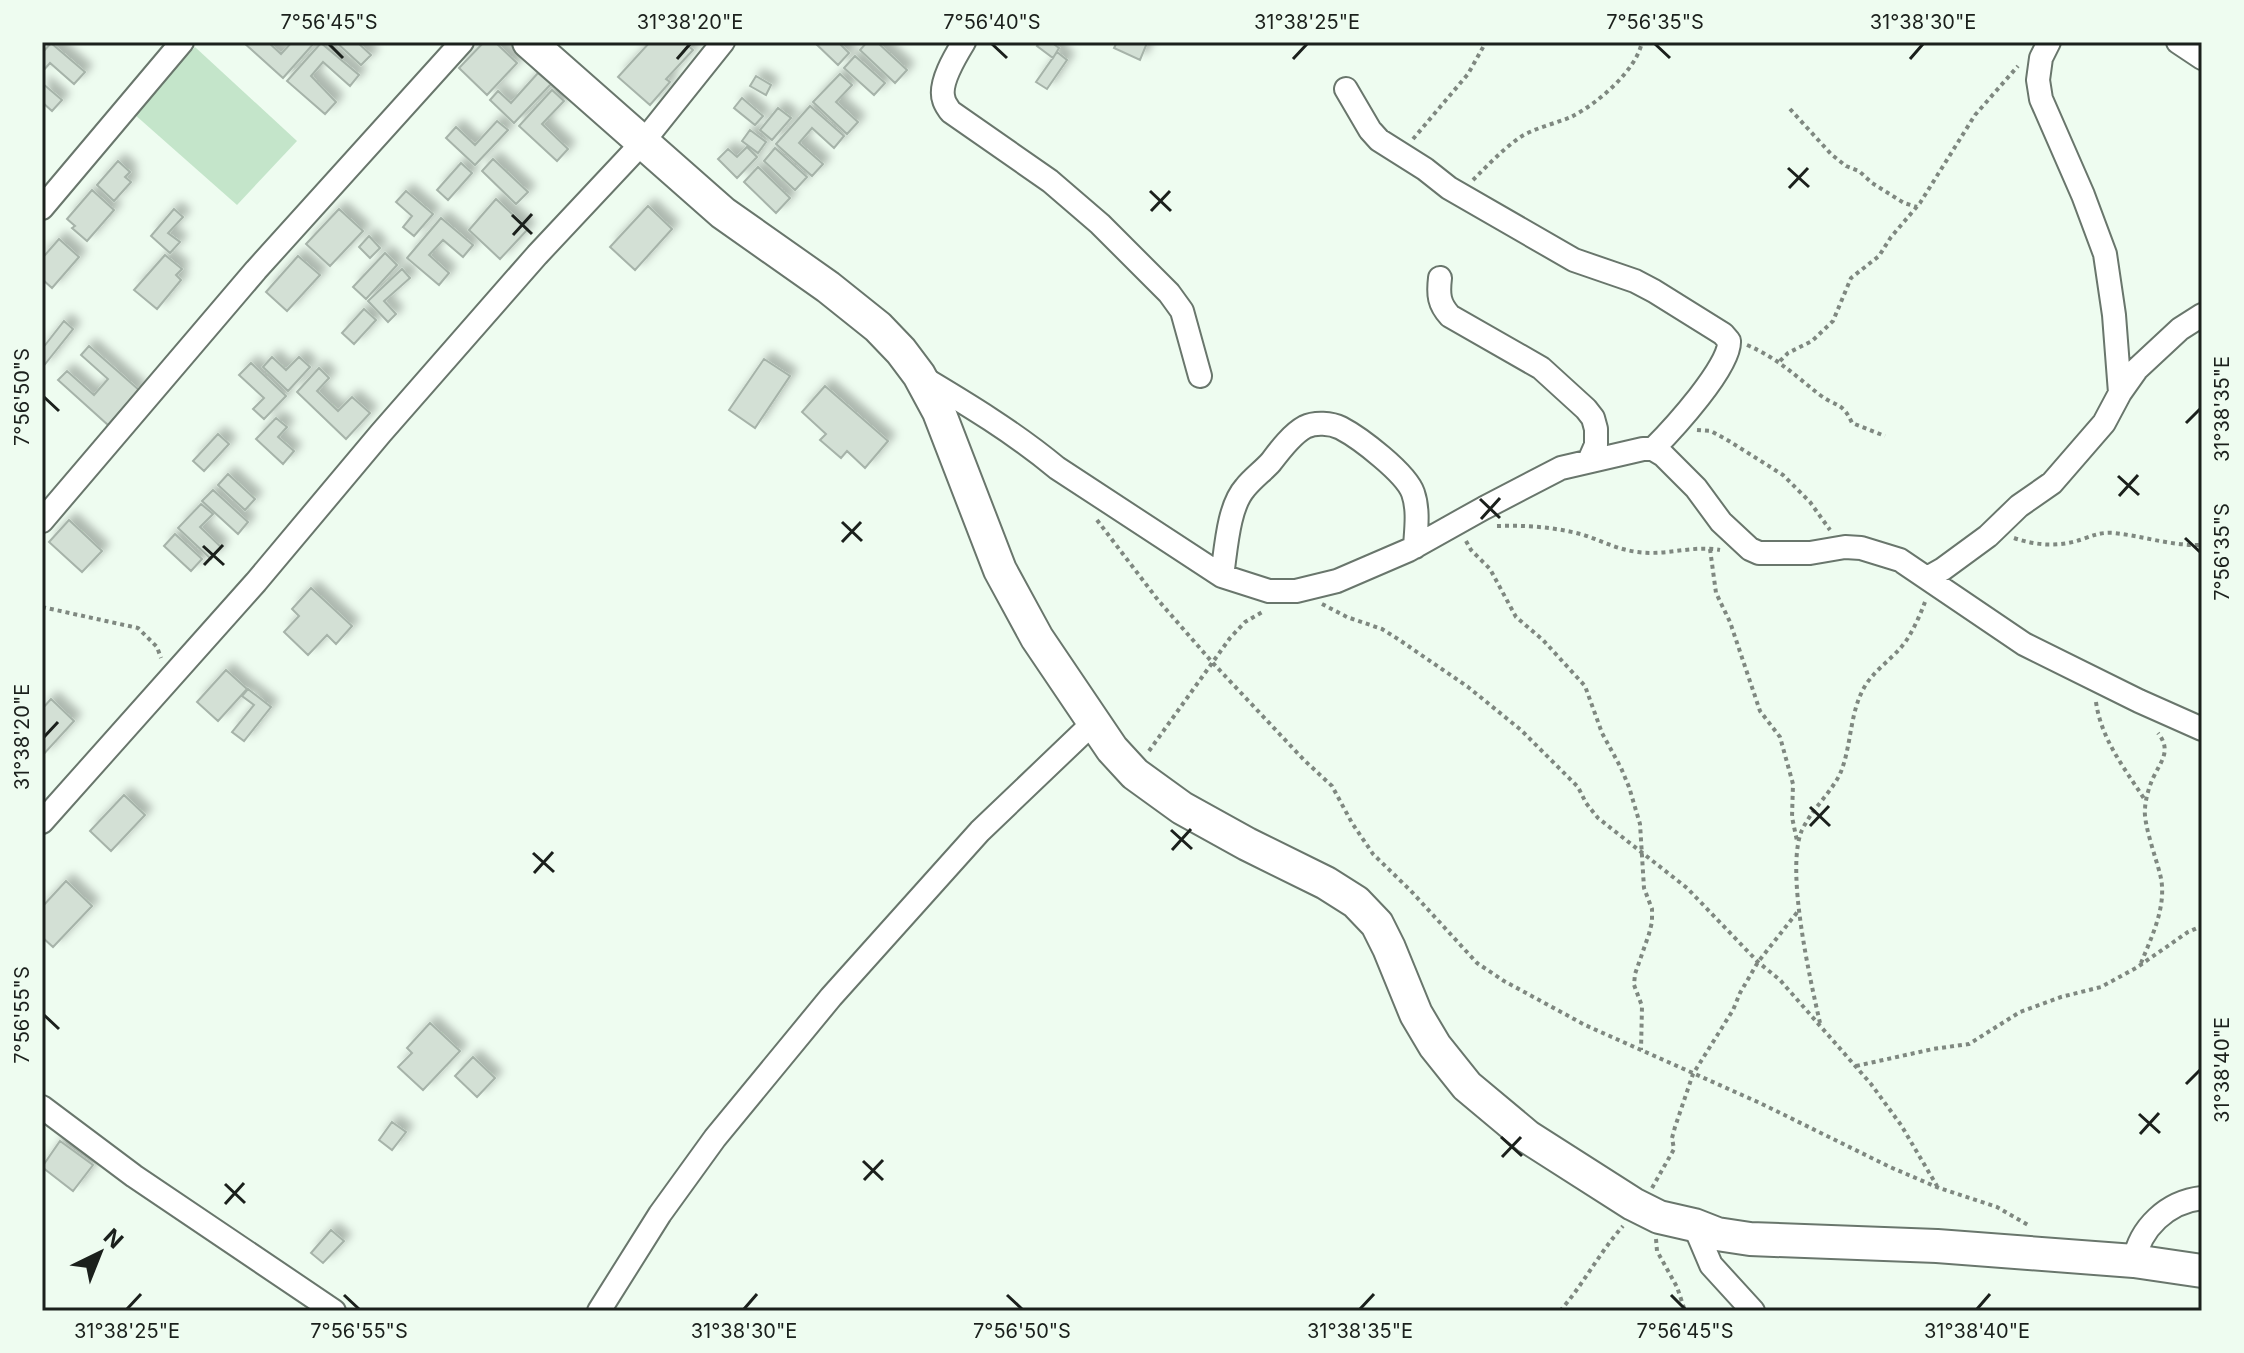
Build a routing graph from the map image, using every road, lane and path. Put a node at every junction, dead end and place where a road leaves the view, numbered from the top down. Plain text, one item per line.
1 (182, 42) edge
2 (462, 42) edge
3 (529, 42) edge
4 (723, 42) edge
5 (964, 42) edge
6 (1486, 42) edge
7 (1642, 42) edge
8 (2049, 42) edge
9 (2178, 42) edge
10 (2202, 58) edge
11 (2019, 65) dead end
12 (1346, 89) dead end
13 (1790, 109) dead end
14 (643, 142) junction
15 (1400, 154) junction
16 (1460, 194) junction
17 (1917, 207) junction
18 (42, 208) edge
19 (1440, 278) dead end
20 (2202, 315) edge
21 (1726, 337) junction
22 (1780, 361) junction
23 (919, 375) junction
24 (1200, 376) dead end
25 (2120, 393) junction
26 (1674, 428) junction
27 (1885, 436) dead end
28 (1653, 449) junction
29 (1589, 461) junction
30 (1094, 516) dead end
31 (42, 521) edge
32 (1490, 526) dead end
33 (1457, 527) junction
34 (1988, 536) junction
35 (2202, 545) edge
36 (1415, 547) junction
37 (1861, 548) junction
38 (1710, 549) junction
39 (1759, 553) junction
40 (1222, 576) junction
41 (1929, 580) junction
42 (1300, 590) junction
43 (42, 607) edge
44 (1212, 662) junction
45 (2093, 678) junction
46 (162, 688) junction
47 (2159, 709) junction
48 (1093, 723) junction
49 (2202, 729) edge
50 (1135, 774) junction
51 (2146, 802) junction
52 (42, 822) edge
53 (1798, 843) junction
54 (1640, 850) junction
55 (1800, 910) junction
56 (2202, 926) edge
57 (1758, 962) junction
58 (2140, 966) junction
59 (1820, 1025) junction
60 (1641, 1050) junction
61 (1856, 1066) junction
62 (1693, 1074) junction
63 (42, 1107) edge
64 (1939, 1188) junction
65 (2202, 1198) edge
66 (1650, 1213) junction
67 (1694, 1225) junction
68 (2034, 1229) dead end
69 (2134, 1261) junction
70 (2202, 1271) edge
71 (334, 1311) edge
72 (599, 1311) edge
73 (1560, 1311) edge
74 (1685, 1311) edge
75 (1753, 1311) edge

1 - 18 street
2 - 31 street
3 - 14 street
4 - 14 street
5 - 24 street
6 - 15 path
7 - 16 path
8 - 25 street
9 - 10 street
11 - 17 path
12 - 15 street
13 - 17 path
14 - 23 street
14 - 46 street
15 - 16 street
16 - 21 street
17 - 22 path
19 - 29 street
20 - 25 street
21 - 22 path
21 - 26 street
22 - 27 path
23 - 40 street
23 - 48 street
25 - 34 street
26 - 28 street
26 - 37 path
28 - 29 street
28 - 39 street
29 - 33 street
30 - 44 path
32 - 38 path
33 - 36 street
33 - 54 path
34 - 35 path
34 - 41 street
36 - 40 street
36 - 42 street
37 - 39 street
37 - 41 street
38 - 39 path
38 - 53 path
40 - 42 street
41 - 45 street
41 - 53 path
42 - 44 path
42 - 54 path
43 - 46 path
44 - 50 path
44 - 60 path
45 - 47 street
45 - 51 path
46 - 52 street
47 - 49 street
47 - 51 path
48 - 50 street
48 - 72 street
50 - 66 street
51 - 58 path
53 - 55 path
54 - 57 path
54 - 60 path
55 - 57 path
55 - 59 path
56 - 58 path
57 - 59 path
57 - 62 path
58 - 61 path
59 - 61 path
60 - 62 path
61 - 64 path
62 - 64 path
62 - 66 path
63 - 71 street
64 - 68 path
65 - 69 street
66 - 67 street
66 - 73 path
66 - 74 path
67 - 69 street
67 - 75 street
69 - 70 street

